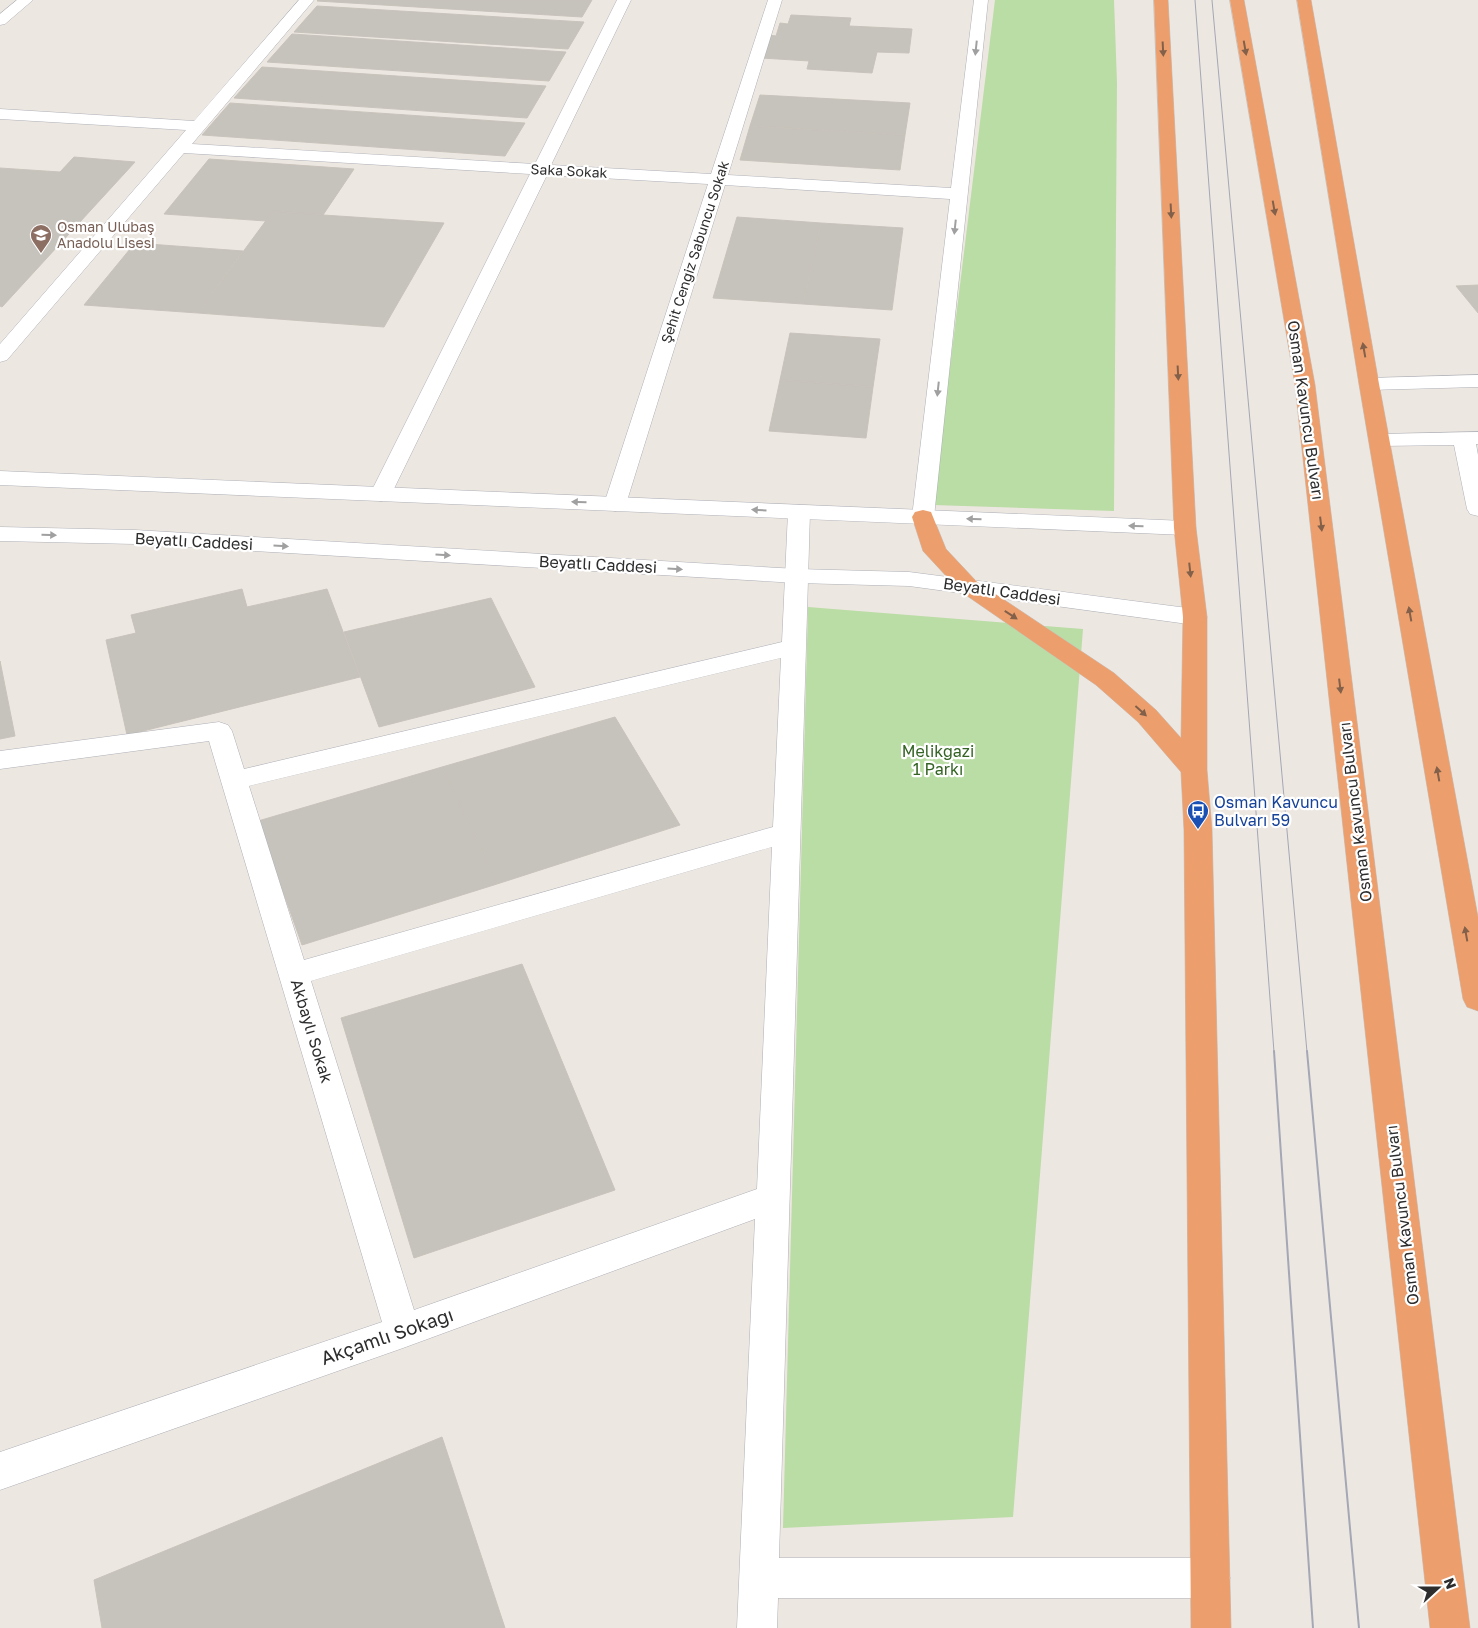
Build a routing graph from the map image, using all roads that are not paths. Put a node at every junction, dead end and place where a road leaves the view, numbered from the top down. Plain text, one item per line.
1 (26, 0) edge
2 (308, 0) edge
3 (624, 0) edge
4 (775, 0) edge
5 (981, 0) edge
6 (1161, 0) edge
7 (1237, 0) edge
8 (1304, 0) edge
9 (0, 21) edge
10 (0, 114) edge
11 (199, 126) junction
12 (179, 148) junction
13 (541, 169) junction
14 (718, 180) junction
15 (959, 194) junction
16 (0, 356) edge
17 (1478, 381) edge
18 (1369, 384) junction
19 (1471, 438) edge
20 (1380, 440) junction
21 (0, 478) edge
22 (381, 494) junction
23 (616, 504) junction
24 (1478, 508) edge
25 (799, 512) junction
26 (923, 517) junction
27 (1185, 528) junction
28 (0, 534) edge
29 (796, 576) junction
30 (968, 586) junction
31 (1195, 617) junction
32 (794, 646) junction
33 (0, 760) edge
34 (1194, 770) junction
35 (234, 780) junction
36 (787, 833) junction
37 (294, 974) junction
38 (1478, 999) edge
39 (773, 1198) junction
40 (403, 1331) junction
41 (0, 1472) edge
42 (758, 1578) junction
43 (1210, 1578) junction
44 (757, 1628) edge
45 (1211, 1628) edge
46 (1450, 1628) edge

1 - 9 street
2 - 11 street
3 - 13 street
4 - 14 street, Şehit Cengiz Sabuncu Sokak
5 -> 15 street
6 -> 27 highway
7 -> 46 highway, Osman Kavuncu Bulvarı
18 -> 8 highway
10 - 11 street
11 - 12 street
12 - 13 street, Saka Sokak
12 - 16 street
13 - 14 street, Saka Sokak
13 - 22 street
14 - 15 street, Saka Sokak
14 - 23 street, Şehit Cengiz Sabuncu Sokak
15 -> 26 street
17 - 18 street
18 - 20 highway
19 - 20 street
19 - 24 street
38 -> 20 highway
21 - 22 street
23 -> 22 street
25 -> 23 street
25 - 26 street
25 - 29 street
27 -> 26 street
26 - 30 highway
27 -> 31 highway
28 -> 29 street, Beyatlı Caddesi
29 - 30 street, Beyatlı Caddesi
29 - 32 street
30 - 31 street, Beyatlı Caddesi
30 -> 34 highway
31 - 34 highway
32 - 35 street
32 - 36 street
33 - 35 street, Akbaylı Sokak
34 - 43 highway
35 - 37 street, Akbaylı Sokak
36 - 37 street
36 - 39 street
37 - 40 street, Akbaylı Sokak
39 - 40 street, Akçamlı Sokağı
39 - 42 street
40 - 41 street, Akçamlı Sokağı
42 - 43 street
42 - 44 street
43 - 45 highway

